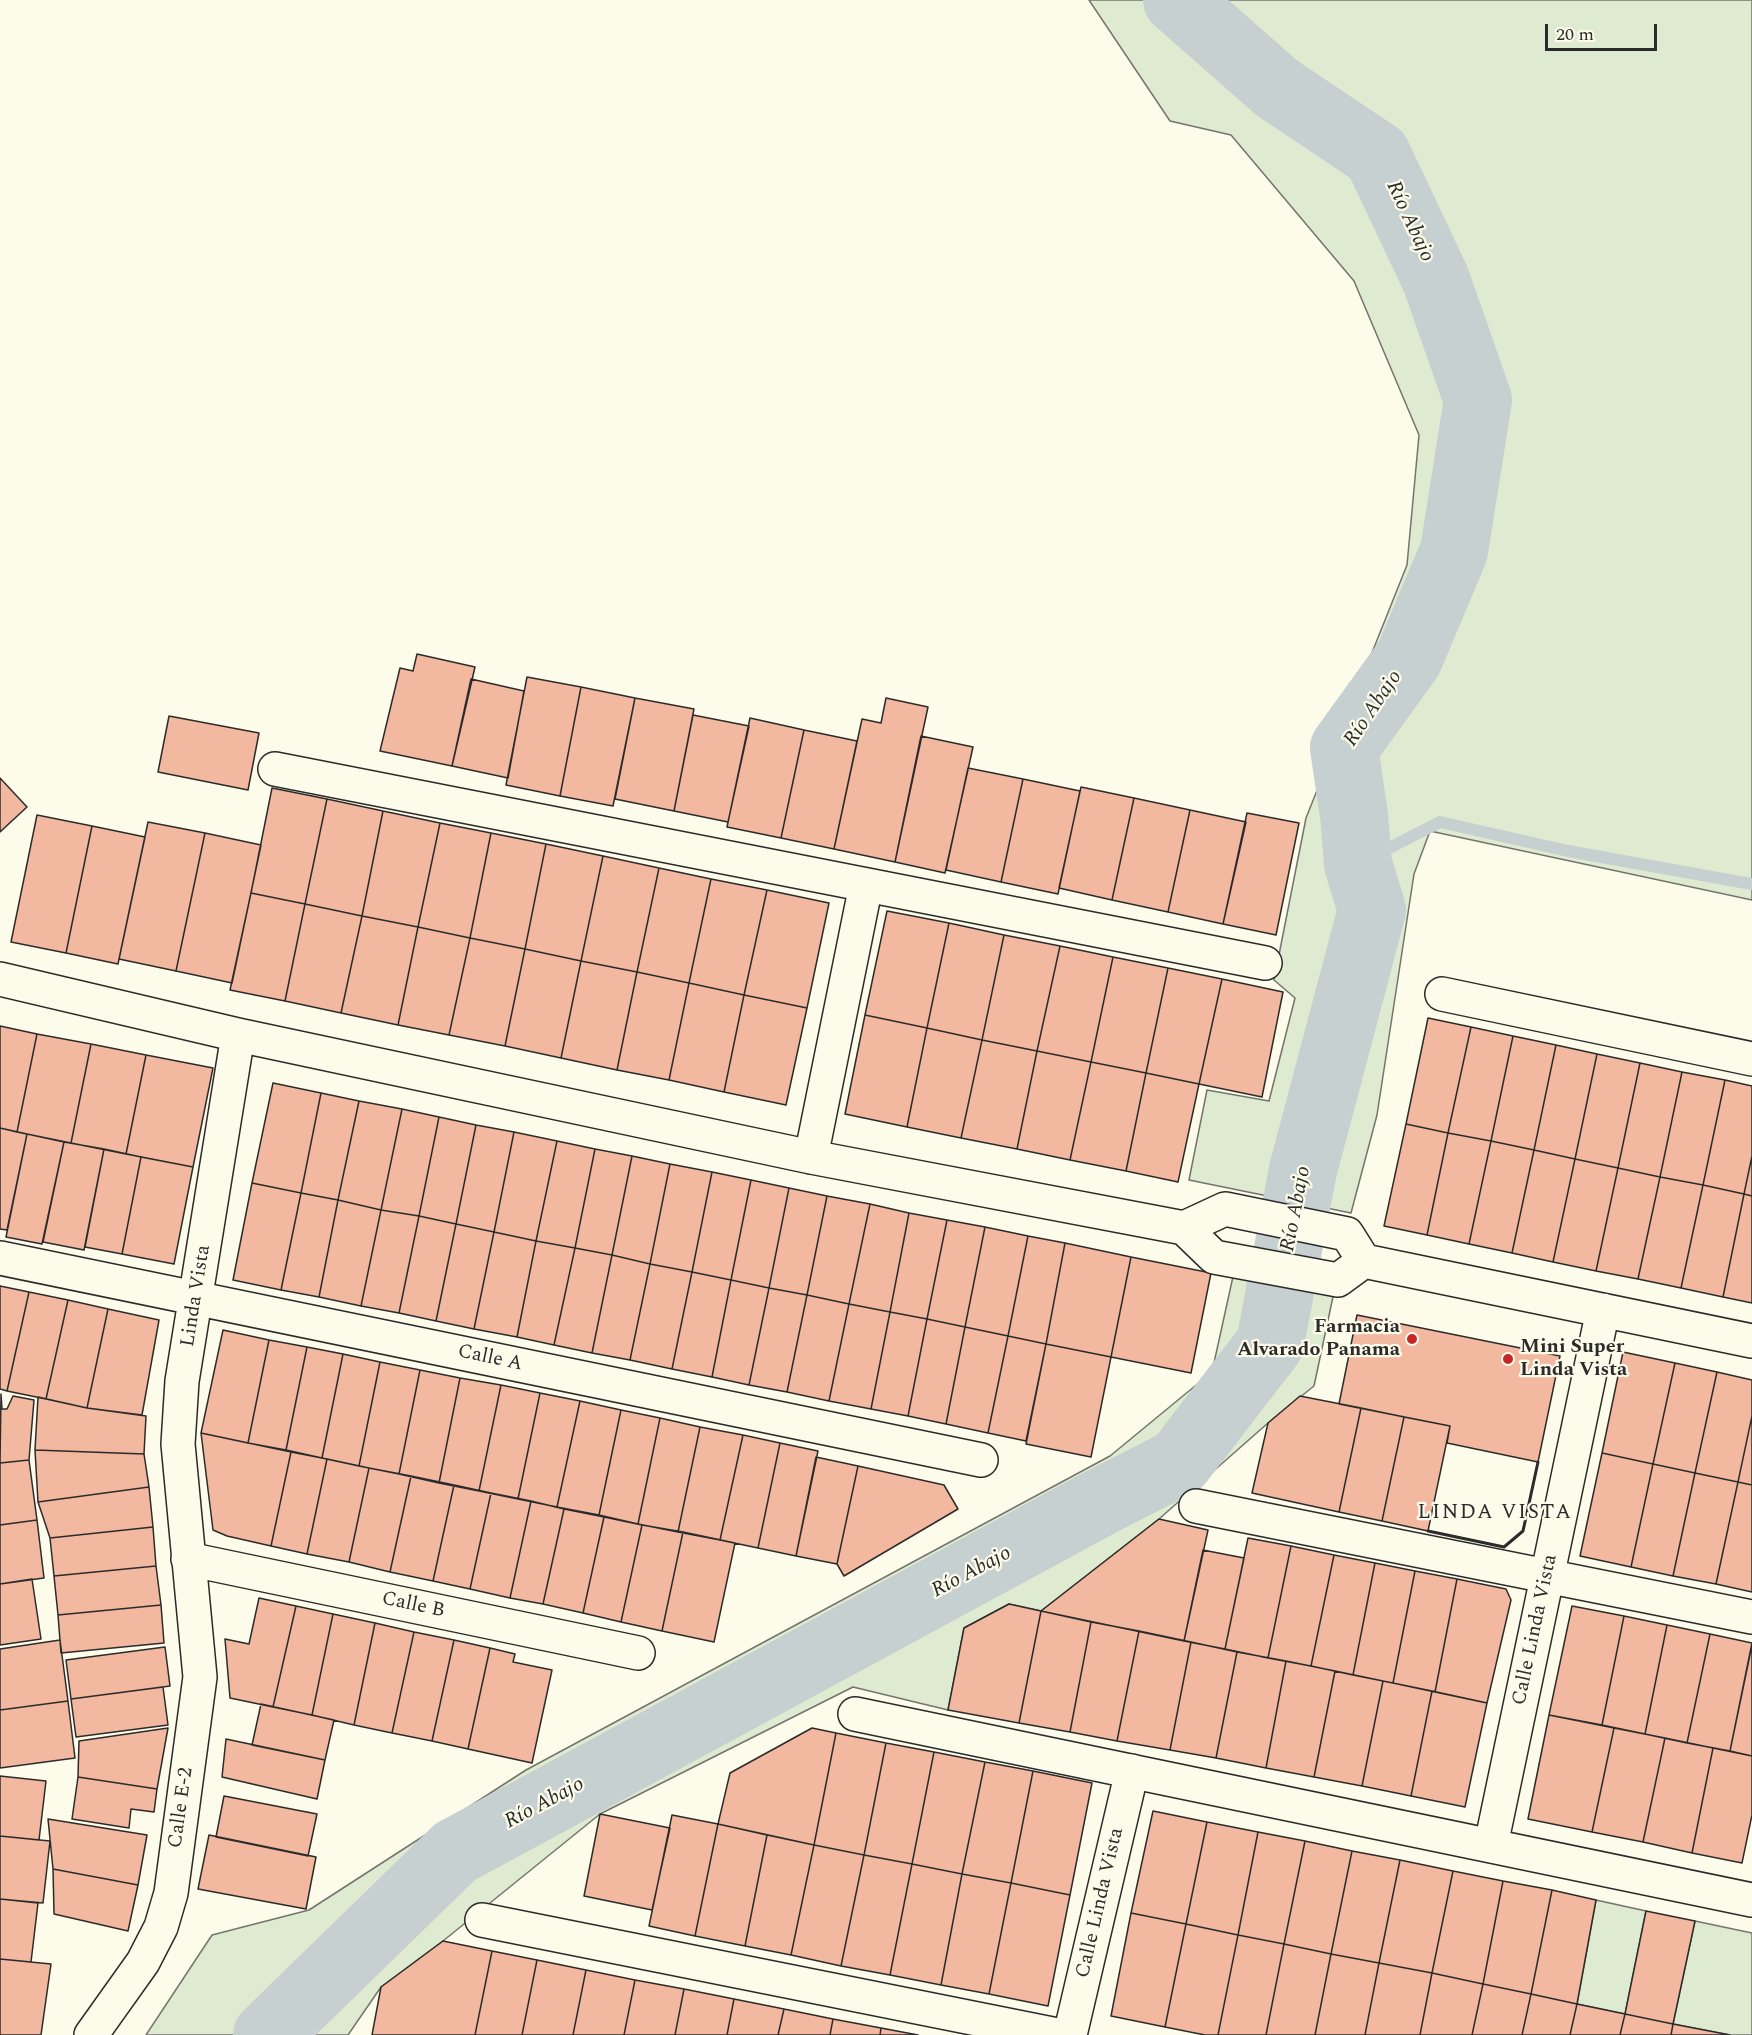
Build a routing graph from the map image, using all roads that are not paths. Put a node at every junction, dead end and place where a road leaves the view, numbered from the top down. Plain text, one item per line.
1 (275, 770) dead end
2 (866, 885) junction
3 (1265, 963) dead end
4 (0, 979) edge
5 (1442, 994) dead end
6 (238, 1035) junction
7 (1752, 1059) edge
8 (812, 1156) junction
9 (1184, 1228) junction
10 (0, 1258) edge
11 (1364, 1261) junction
12 (197, 1299) junction
13 (1603, 1310) junction
14 (1752, 1341) edge
15 (981, 1460) dead end
16 (1196, 1506) dead end
17 (188, 1559) junction
18 (1547, 1577) junction
19 (1752, 1617) edge
20 (638, 1653) dead end
21 (855, 1714) dead end
22 (1132, 1771) junction
23 (1491, 1845) junction
24 (1752, 1900) edge
25 (482, 1920) dead end
26 (91, 2035) edge
27 (1057, 2035) edge
28 (1070, 2035) edge

1 - 2 street
2 - 3 street
2 - 8 street
4 - 6 street
5 - 7 street
6 - 8 street
6 - 12 street, Linda Vista
8 - 9 street
9 - 11 street
9 - 11 street
10 - 12 street, Calle A
11 - 13 street
12 - 15 street, Calle A
12 - 17 street, Linda Vista
13 - 14 street
13 - 18 street, Calle Linda Vista
16 - 18 street
17 - 20 street, Calle B
17 - 26 street, Calle E-2
18 - 19 street
18 - 23 street, Calle Linda Vista
21 - 22 street
22 - 23 street
22 - 28 street, Calle Linda Vista
23 - 24 street
25 - 27 street

